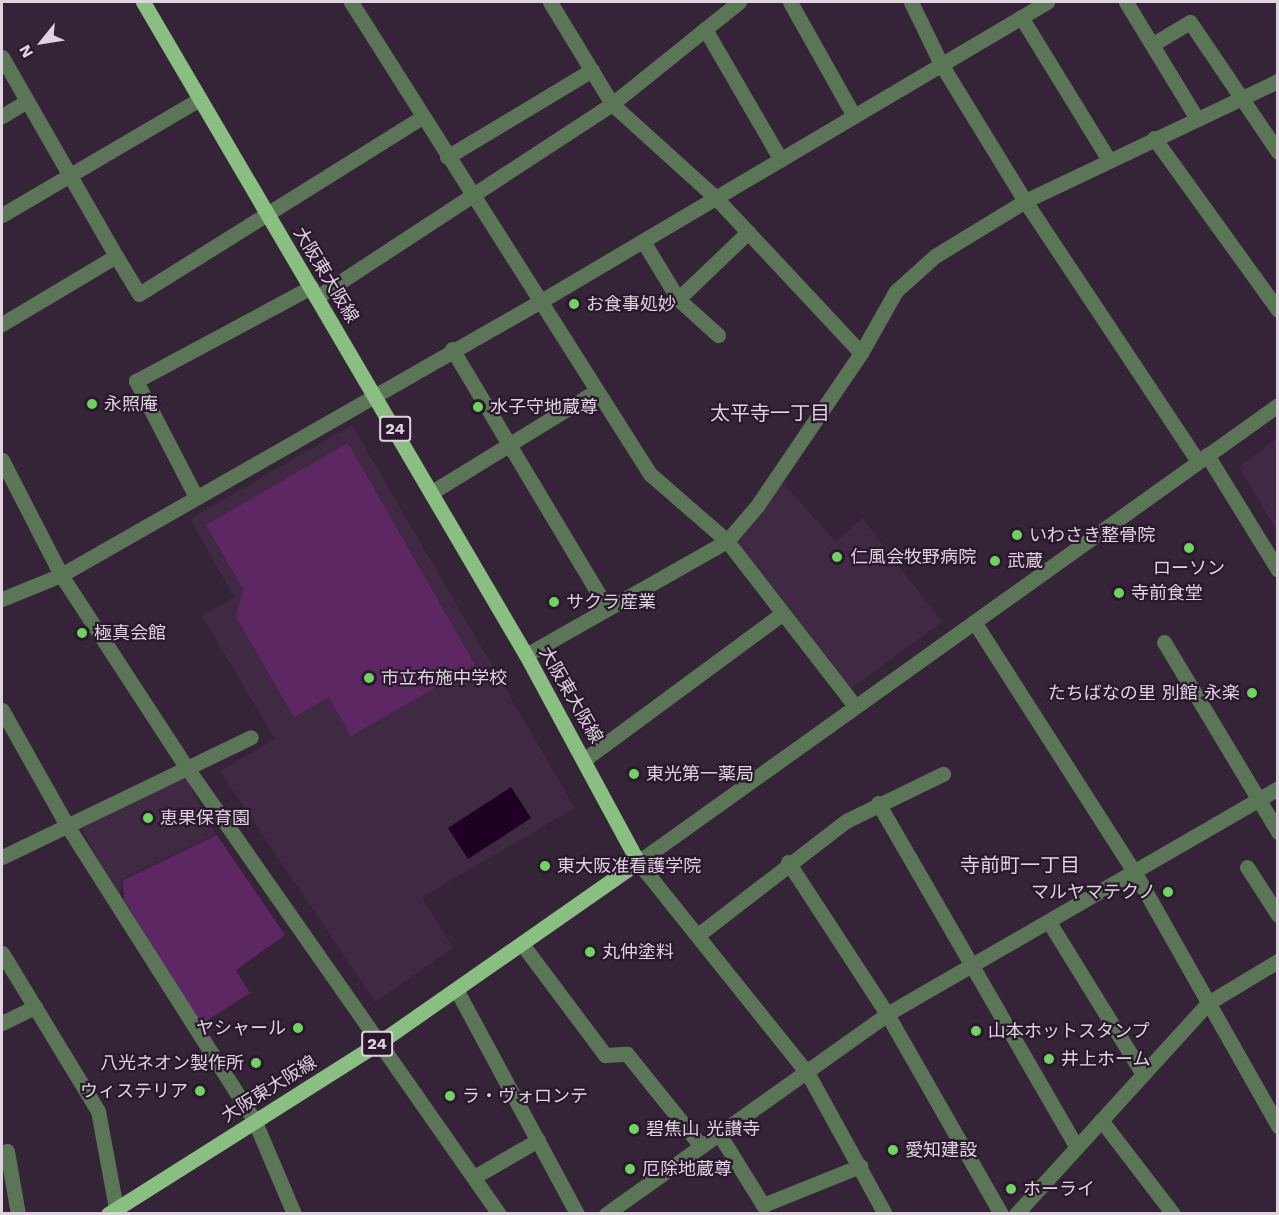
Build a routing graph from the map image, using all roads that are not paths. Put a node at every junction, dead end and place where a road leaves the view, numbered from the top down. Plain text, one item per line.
1 (143, 2) edge
2 (351, 2) edge
3 (550, 2) edge
4 (740, 2) edge
5 (790, 2) edge
6 (911, 2) edge
7 (1047, 2) edge
8 (1126, 2) edge
9 (1021, 17) junction
10 (705, 29) junction
11 (1152, 44) junction
12 (2, 57) edge
13 (941, 64) junction
14 (591, 70) junction
15 (1278, 81) edge
16 (200, 99) junction
17 (1239, 99) junction
18 (25, 102) junction
19 (612, 104) junction
20 (2, 116) edge
21 (854, 116) junction
22 (422, 117) junction
23 (1196, 117) junction
24 (1154, 138) junction
25 (1278, 152) edge
26 (447, 157) junction
27 (781, 160) junction
28 (1109, 160) junction
29 (69, 176) junction
30 (471, 195) junction
31 (716, 198) junction
32 (1024, 201) junction
33 (2, 215) edge
34 (268, 215) junction
35 (748, 232) junction
36 (643, 241) junction
37 (116, 256) junction
38 (314, 292) junction
39 (678, 299) junction
40 (541, 301) junction
41 (1278, 310) edge
42 (2, 324) edge
43 (718, 335) dead end
44 (452, 349) junction
45 (861, 353) junction
46 (596, 391) junction
47 (375, 394) junction
48 (1278, 405) edge
49 (509, 444) junction
50 (1202, 458) junction
51 (3, 470) edge
52 (432, 492) junction
53 (196, 497) junction
54 (727, 541) junction
55 (1278, 570) edge
56 (61, 575) junction
57 (2, 599) edge
58 (607, 608) junction
59 (782, 614) junction
60 (975, 622) junction
61 (1164, 642) dead end
62 (526, 655) junction
63 (854, 705) junction
64 (2, 710) edge
65 (251, 737) dead end
66 (585, 759) junction
67 (187, 768) junction
68 (943, 774) dead end
69 (1278, 788) edge
70 (1257, 800) junction
71 (878, 802) junction
72 (68, 827) junction
73 (1278, 832) edge
74 (2, 857) edge
75 (638, 862) junction
76 (788, 862) junction
77 (1247, 867) dead end
78 (1135, 873) junction
79 (1278, 915) edge
80 (1049, 922) junction
81 (698, 935) junction
82 (522, 944) junction
83 (2, 953) edge
84 (1278, 961) edge
85 (974, 964) junction
86 (456, 989) junction
87 (1208, 1003) junction
88 (35, 1007) junction
89 (887, 1014) junction
90 (2, 1023) edge
91 (380, 1041) junction
92 (808, 1074) junction
93 (1143, 1074) junction
94 (1101, 1120) junction
95 (255, 1122) junction
96 (1278, 1126) edge
97 (719, 1134) junction
98 (538, 1140) junction
99 (702, 1146) junction
100 (1077, 1147) junction
101 (7, 1151) dead end
102 (860, 1166) junction
103 (474, 1177) junction
104 (766, 1209) edge
105 (114, 1212) edge
106 (18, 1214) edge
107 (294, 1214) edge
108 (499, 1214) edge
109 (577, 1214) edge
110 (606, 1214) edge
111 (885, 1214) edge
112 (1002, 1214) edge
113 (1016, 1214) edge
114 (1173, 1214) edge

1 - 16 main road, 大阪東大阪線 / 24
2 - 22 street
3 - 14 street
4 - 10 street
5 - 21 street
6 - 13 street
7 - 9 street
8 - 11 street
9 - 13 street
9 - 28 street
10 - 19 street
10 - 27 street
11 - 17 street
11 - 23 street
12 - 18 street
13 - 21 street
13 - 32 street
14 - 19 street
14 - 26 street
15 - 17 street
16 - 29 street
16 - 34 main road, 大阪東大阪線 / 24
17 - 23 street
17 - 25 street
18 - 20 street
18 - 29 street
19 - 30 street
19 - 31 street
21 - 27 street
22 - 26 street
22 - 34 street
23 - 24 street
24 - 28 street
24 - 41 street
26 - 30 street
27 - 31 street
28 - 32 street
29 - 33 street
29 - 37 street
30 - 38 street
30 - 40 street
31 - 35 street
31 - 36 street
32 - 45 street
32 - 50 street
34 - 37 street
34 - 38 main road, 大阪東大阪線 / 24
35 - 39 street
35 - 45 street
36 - 39 street
36 - 40 street
37 - 42 street
38 - 47 main road, 大阪東大阪線 / 24
38 - 53 street
39 - 43 street
40 - 44 street
40 - 46 street
44 - 47 street
44 - 49 street
45 - 54 street
46 - 49 street
46 - 54 street
47 - 52 main road, 大阪東大阪線 / 24
47 - 53 street
48 - 50 street
49 - 52 street
49 - 58 street
50 - 55 street
50 - 60 street
51 - 56 street
52 - 62 main road, 大阪東大阪線 / 24
53 - 56 street
54 - 58 street
54 - 59 street
56 - 57 street
56 - 67 street
58 - 62 street
59 - 63 street
59 - 66 street
60 - 63 street
60 - 78 street
61 - 70 street
62 - 66 main road, 大阪東大阪線 / 24
63 - 75 street
64 - 72 street
65 - 67 street
66 - 75 main road, 大阪東大阪線 / 24
67 - 72 street
67 - 91 street
68 - 71 street
69 - 70 street
70 - 73 street
70 - 78 street
71 - 76 street
71 - 85 street
72 - 74 street
72 - 95 street
75 - 81 street
75 - 82 main road, 大阪東大阪線 / 24
76 - 81 street
76 - 89 street
77 - 79 street
78 - 80 street
78 - 87 street
80 - 85 street
80 - 93 street
81 - 92 street
82 - 86 main road, 大阪東大阪線 / 24
82 - 99 street
83 - 88 street
84 - 87 street
85 - 89 street
85 - 100 street
86 - 91 main road, 大阪東大阪線 / 24
86 - 98 street
87 - 93 street
87 - 96 street
88 - 90 street
88 - 105 street
89 - 92 street
89 - 112 street
91 - 95 main road, 大阪東大阪線 / 24
91 - 103 street
92 - 97 street
92 - 102 street
93 - 94 street
94 - 100 street
94 - 114 street
95 - 105 main road, 大阪東大阪線 / 24
95 - 107 street
97 - 99 street
97 - 104 street
98 - 103 street
98 - 109 street
99 - 110 street
100 - 113 street
101 - 106 street
102 - 104 street
102 - 111 street
103 - 108 street

